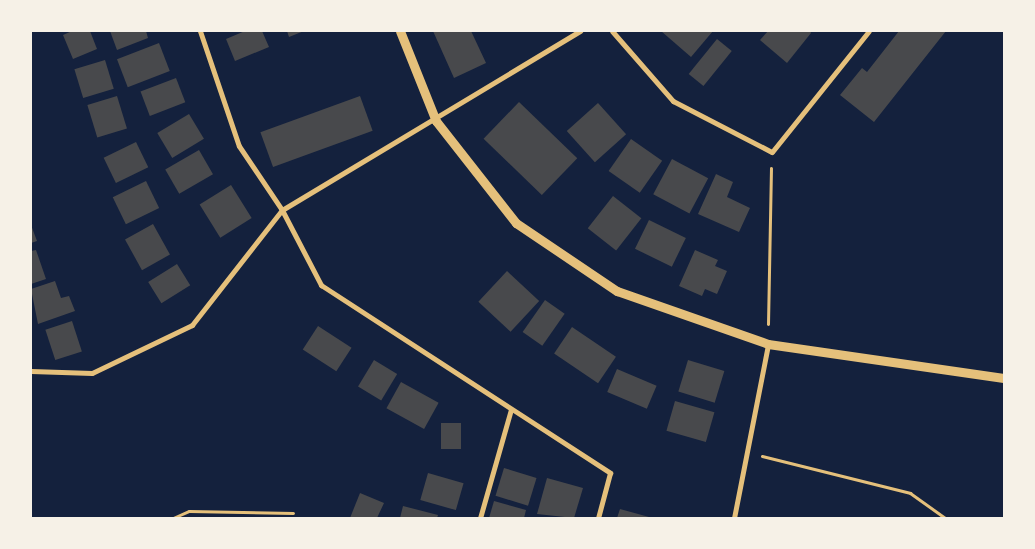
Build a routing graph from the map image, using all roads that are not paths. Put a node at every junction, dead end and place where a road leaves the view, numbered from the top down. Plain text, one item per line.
1 (200, 31) edge
2 (400, 31) edge
3 (580, 31) edge
4 (612, 31) edge
5 (869, 31) edge
6 (436, 121) junction
7 (282, 210) junction
8 (768, 344) junction
9 (31, 371) edge
10 (1004, 378) edge
11 (511, 409) junction
12 (480, 518) edge
13 (598, 518) edge
14 (734, 518) edge

1 - 7 street
2 - 6 street
3 - 6 street
4 - 5 street
6 - 7 street
6 - 8 street
7 - 9 street
7 - 11 street
8 - 10 street
8 - 14 street
11 - 12 street
11 - 13 street

